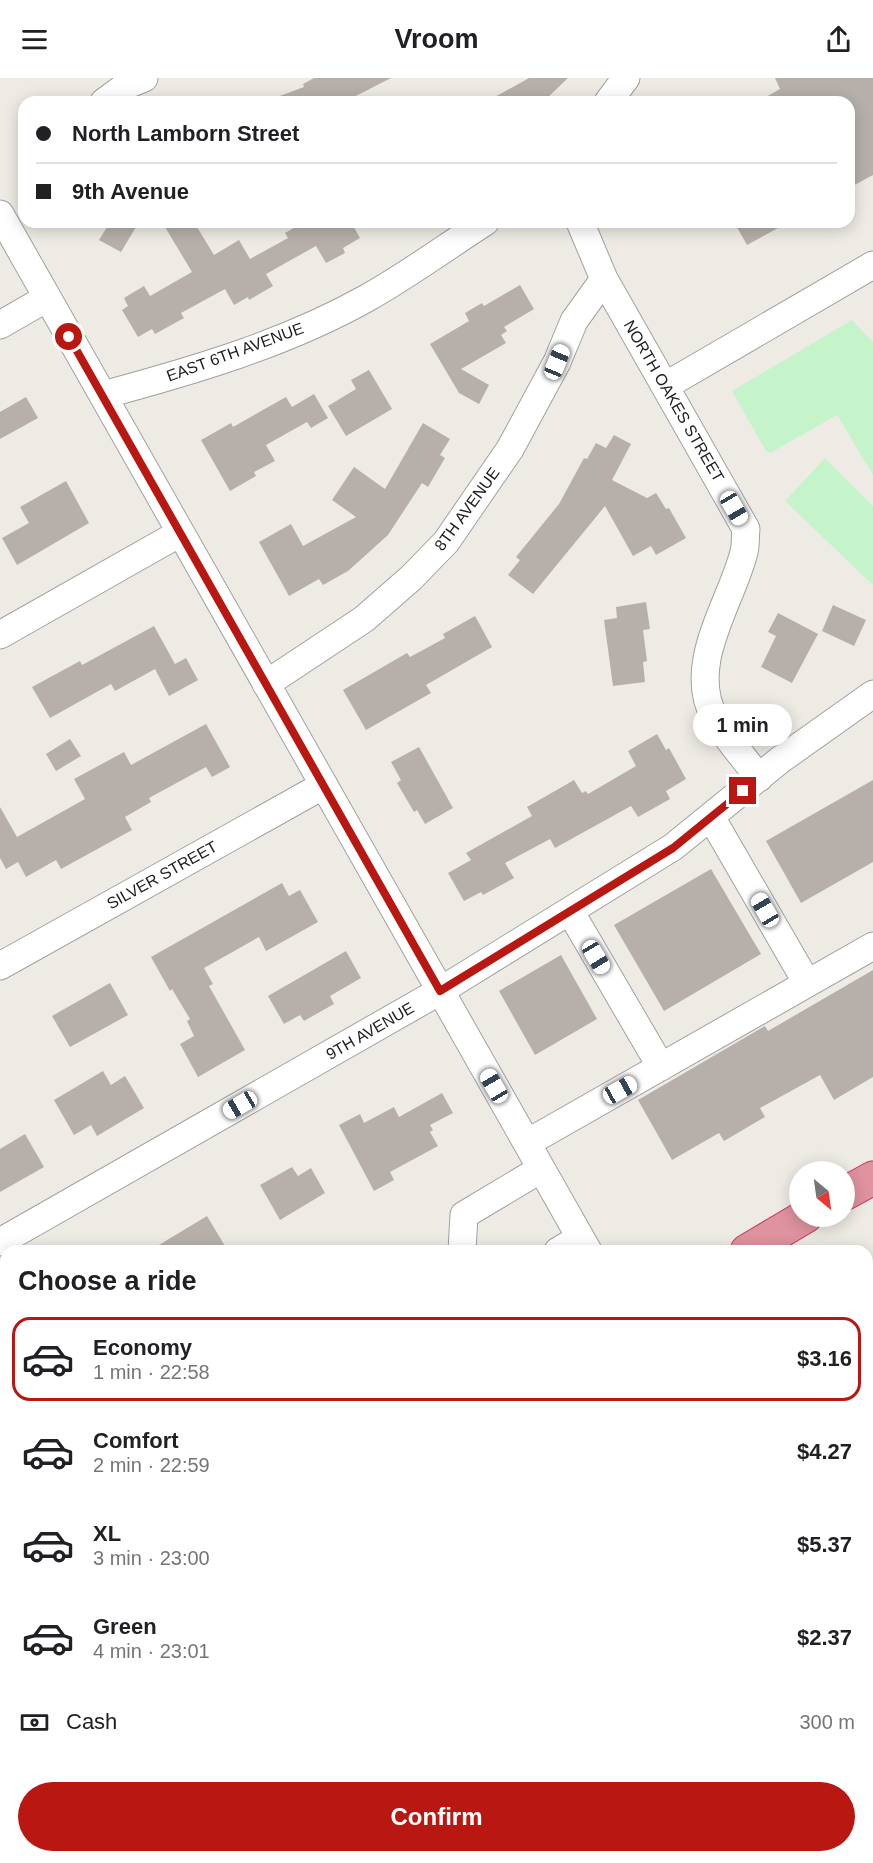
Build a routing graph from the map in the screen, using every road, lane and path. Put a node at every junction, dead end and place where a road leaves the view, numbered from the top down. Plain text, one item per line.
1 (144, 78) edge
2 (626, 78) edge
3 (112, 96) edge
4 (612, 96) edge
5 (0, 214) edge
6 (18, 227) edge
7 (19, 228) edge
8 (476, 228) edge
9 (583, 228) edge
10 (873, 265) edge
11 (604, 279) junction
12 (47, 298) junction
13 (0, 325) edge
14 (665, 386) junction
15 (103, 395) junction
16 (180, 533) junction
17 (0, 635) edge
18 (266, 684) junction
19 (873, 694) edge
20 (759, 778) junction
21 (324, 785) junction
22 (711, 817) junction
23 (570, 911) junction
24 (873, 946) edge
25 (0, 966) edge
26 (807, 983) junction
27 (440, 991) junction
28 (661, 1067) junction
29 (526, 1143) junction
30 (541, 1168) junction
31 (873, 1178) edge
32 (855, 1188) edge
33 (789, 1226) edge
34 (0, 1242) edge
35 (462, 1245) edge
36 (574, 1245) edge
37 (757, 1245) edge

1 - 3 street
2 - 4 street
5 - 6 street
7 - 12 street
8 - 15 street, EAST 6TH AVENUE
9 - 11 street, NORTH OAKES STREET
10 - 14 street
11 - 14 street, NORTH OAKES STREET
11 - 18 street, 8TH AVENUE
12 - 13 street
12 - 15 street
14 - 20 street, NORTH OAKES STREET
15 - 16 street
16 - 17 street
16 - 18 street
18 - 21 street
19 - 20 street, 9TH AVENUE
20 - 22 street, 9TH AVENUE
21 - 25 street, SILVER STREET
21 - 27 street
22 - 23 street, 9TH AVENUE
22 - 26 street
23 - 27 street, 9TH AVENUE
23 - 28 street
24 - 26 street
26 - 28 street
27 - 29 street
27 - 34 street, 9TH AVENUE
28 - 29 street
29 - 30 street
30 - 35 street
30 - 36 street
31 - 32 highway
33 - 37 highway

